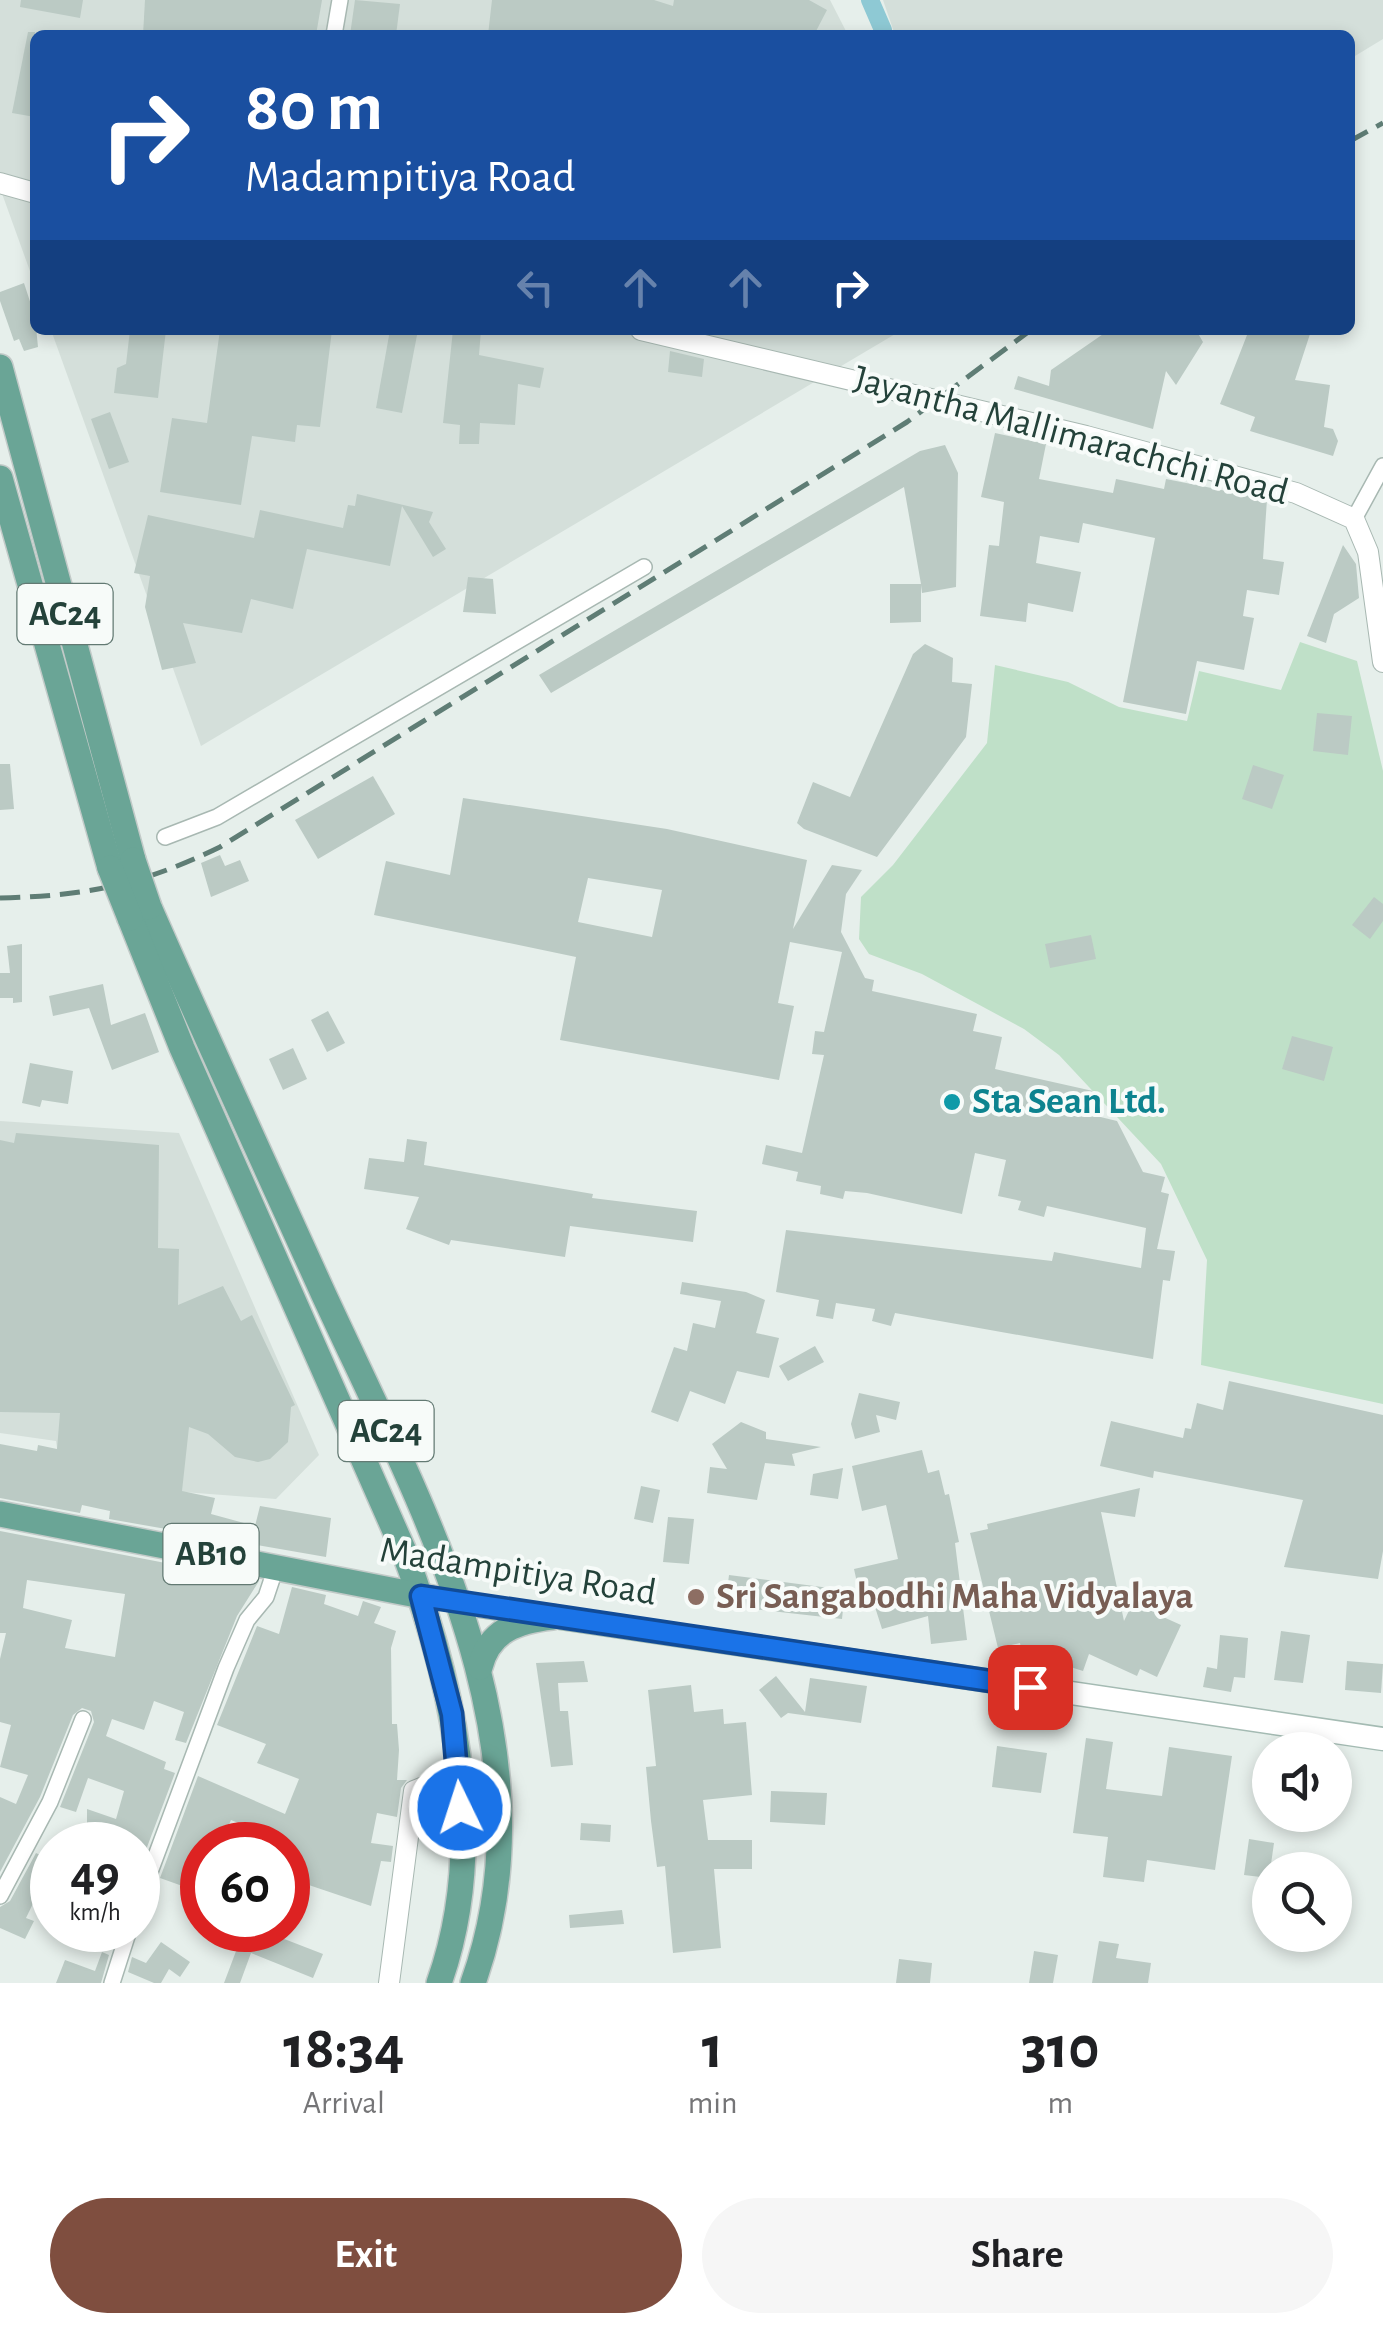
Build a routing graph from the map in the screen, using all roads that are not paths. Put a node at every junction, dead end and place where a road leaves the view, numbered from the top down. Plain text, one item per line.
1 (340, 0) edge
2 (335, 30) edge
3 (0, 184) edge
4 (30, 191) edge
5 (663, 335) edge
6 (0, 367) edge
7 (5, 410) edge
8 (1383, 466) edge
9 (0, 478) edge
10 (1354, 519) junction
11 (1375, 550) edge
12 (644, 567) dead end
13 (1383, 662) edge
14 (165, 837) dead end
15 (122, 864) junction
16 (140, 912) junction
17 (0, 1514) edge
18 (403, 1549) junction
19 (276, 1567) junction
20 (372, 1586) junction
21 (421, 1596) junction
22 (460, 1603) junction
23 (552, 1617) junction
24 (480, 1667) junction
25 (83, 1719) dead end
26 (1383, 1738) edge
27 (458, 1773) junction
28 (160, 1845) edge
29 (0, 1896) edge
30 (121, 1952) edge
31 (112, 1983) edge
32 (389, 1983) edge
33 (439, 1983) edge
34 (473, 1983) edge

1 - 2 street
3 - 4 street
5 - 10 street, Jayantha Mallimarachchi Road
6 - 7 main road, AC24
7 - 15 main road, AC24
8 - 10 street
9 - 15 main road, AC24
10 - 11 street
11 - 13 street
12 - 14 street
15 - 16 main road, AC24, bridge
16 - 18 main road, AC24
16 - 22 main road, AC24
17 - 19 main road, Madampitiya Road / AB10
18 - 20 main road
18 - 21 main road, AC24
19 - 20 main road, Madampitiya Road / AB10
19 - 28 street
20 - 21 main road, Madampitiya Road / AB10
21 - 22 main road, Madampitiya Road / AB10
21 - 27 main road, AC24
22 - 23 main road, Madampitiya Road
22 - 24 main road, AC24
23 - 24 main road
23 - 26 main road, Madampitiya Road
24 - 34 main road, AC24
25 - 29 street
27 - 32 street
27 - 33 main road, AC24
30 - 31 street

